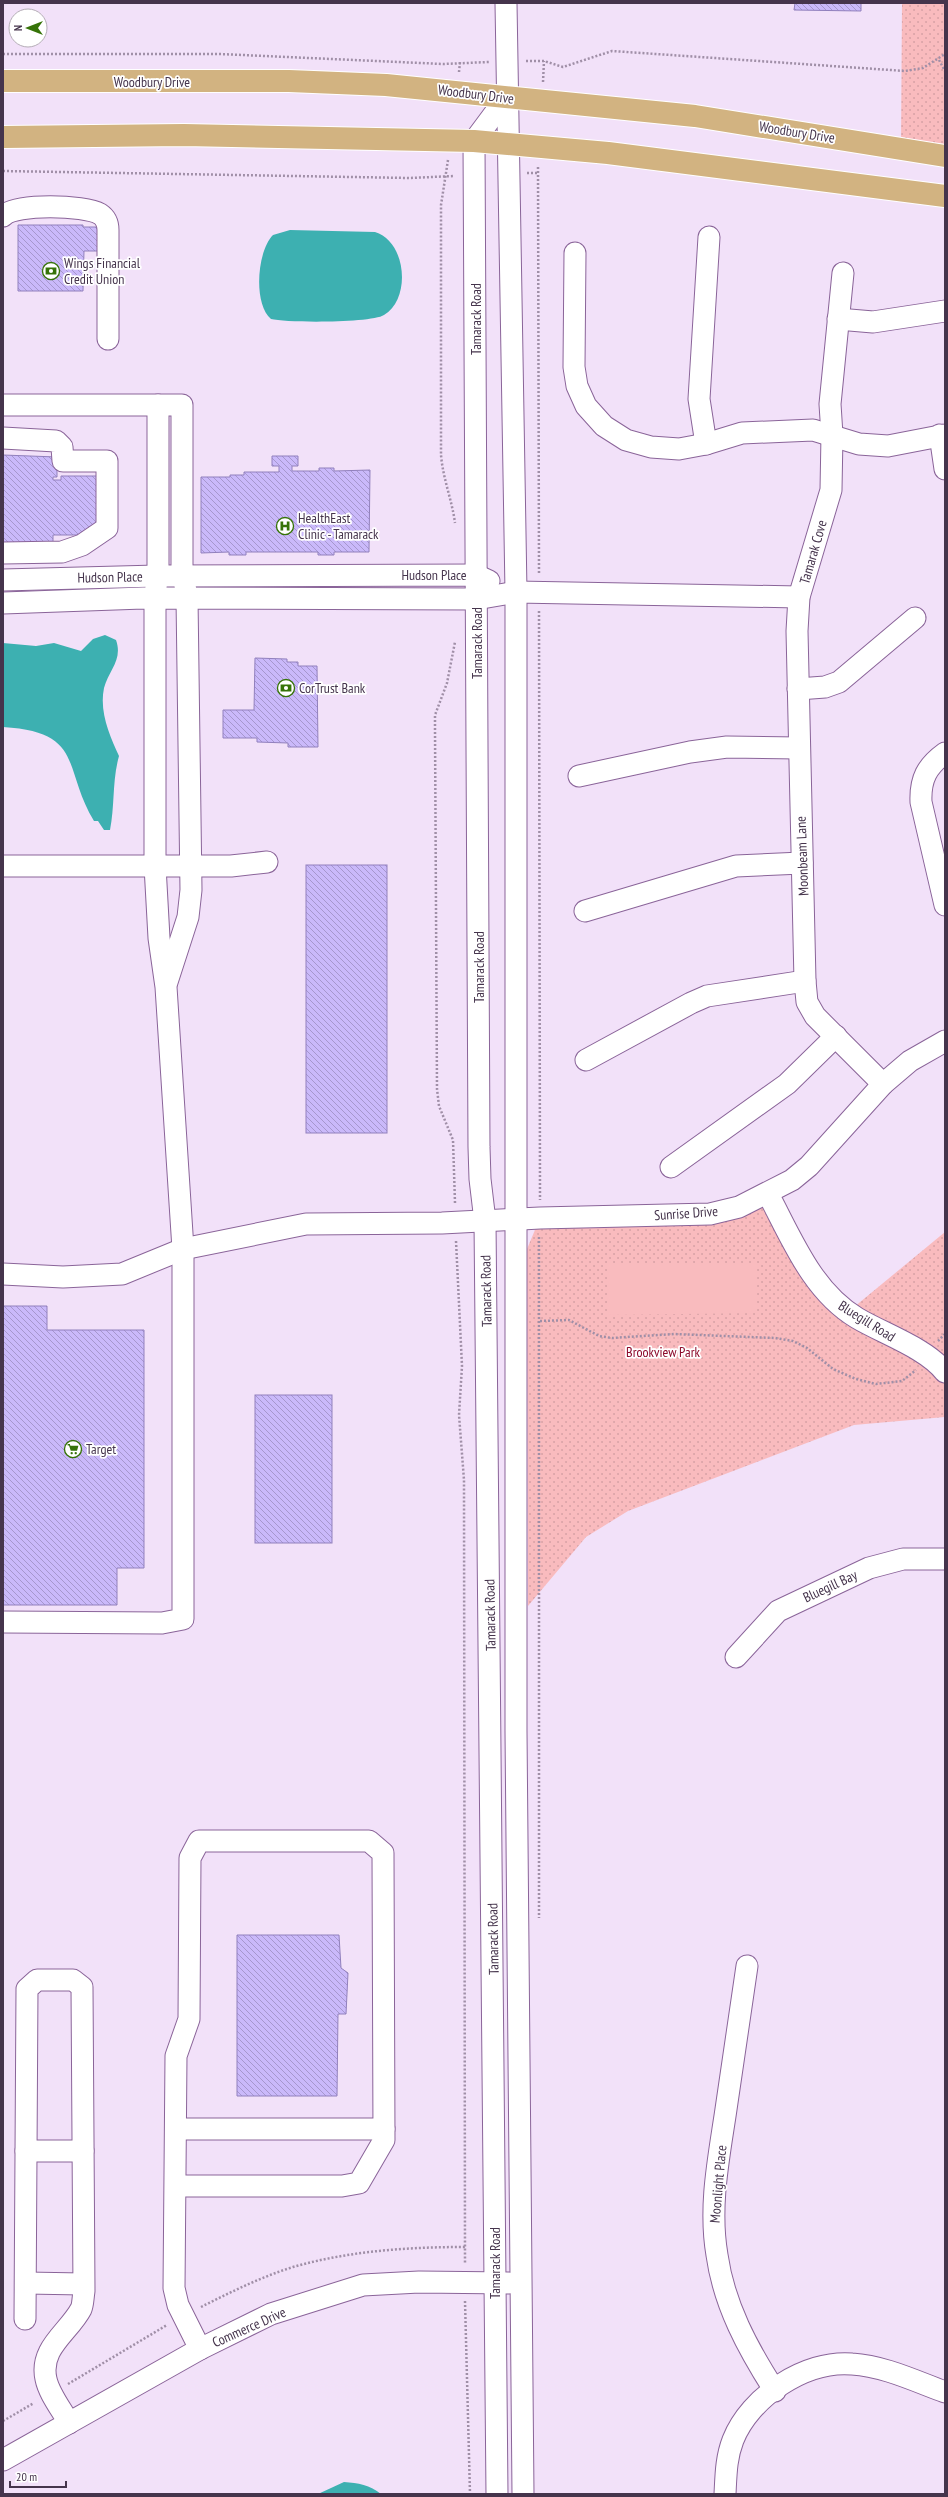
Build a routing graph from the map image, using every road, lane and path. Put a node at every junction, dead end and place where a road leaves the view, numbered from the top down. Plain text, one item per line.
1 (506, 3) edge
2 (3, 54) edge
3 (945, 54) edge
4 (939, 60) junction
5 (544, 61) dead end
6 (460, 62) dead end
7 (945, 71) edge
8 (3, 82) edge
9 (506, 98) junction
10 (3, 136) edge
11 (474, 141) junction
12 (510, 144) junction
13 (945, 156) edge
14 (3, 170) edge
15 (538, 173) dead end
16 (945, 196) edge
17 (3, 216) edge
18 (709, 237) dead end
19 (575, 253) dead end
20 (843, 273) dead end
21 (945, 312) edge
22 (838, 319) junction
23 (108, 339) dead end
24 (3, 405) edge
25 (158, 405) junction
26 (832, 435) junction
27 (943, 435) edge
28 (3, 438) edge
29 (706, 444) junction
30 (945, 469) edge
31 (455, 528) dead end
32 (3, 553) edge
33 (539, 555) dead end
34 (476, 575) junction
35 (157, 576) junction
36 (183, 576) junction
37 (3, 580) edge
38 (516, 592) junction
39 (800, 597) junction
40 (155, 598) junction
41 (187, 598) junction
42 (476, 599) junction
43 (3, 603) edge
44 (915, 618) dead end
45 (539, 625) dead end
46 (456, 636) dead end
47 (798, 689) junction
48 (799, 748) junction
49 (945, 753) edge
50 (579, 776) dead end
51 (267, 862) dead end
52 (802, 863) junction
53 (3, 866) edge
54 (155, 866) junction
55 (190, 866) junction
56 (945, 905) edge
57 (585, 911) dead end
58 (805, 981) junction
59 (166, 987) junction
60 (836, 1036) junction
61 (945, 1041) edge
62 (586, 1060) dead end
63 (883, 1084) junction
64 (671, 1167) dead end
65 (455, 1183) dead end
66 (768, 1194) junction
67 (540, 1195) dead end
68 (516, 1220) junction
69 (485, 1221) junction
70 (539, 1239) dead end
71 (456, 1243) dead end
72 (183, 1248) junction
73 (3, 1274) edge
74 (540, 1320) junction
75 (945, 1334) edge
76 (927, 1356) junction
77 (945, 1372) edge
78 (945, 1559) edge
79 (3, 1622) edge
80 (736, 1657) dead end
81 (539, 1921) dead end
82 (747, 1966) dead end
83 (176, 2129) junction
84 (384, 2129) junction
85 (26, 2151) junction
86 (83, 2151) junction
87 (175, 2186) junction
88 (464, 2246) junction
89 (521, 2282) junction
90 (26, 2283) junction
91 (465, 2283) junction
92 (495, 2283) junction
93 (83, 2284) junction
94 (183, 2316) junction
95 (25, 2319) dead end
96 (200, 2349) junction
97 (775, 2390) junction
98 (53, 2392) junction
99 (945, 2392) edge
100 (3, 2420) edge
101 (69, 2423) junction
102 (3, 2460) edge
103 (470, 2494) edge
104 (497, 2494) edge
105 (523, 2494) edge
106 (726, 2494) edge

1 - 9 street, Tamarack Road
2 - 6 path
3 - 4 path
4 - 5 path
4 - 7 path
8 - 9 main road, Woodbury Drive
9 - 11 street
9 - 12 street, Tamarack Road
9 - 13 main road, Woodbury Drive
10 - 11 main road
11 - 12 main road
11 - 34 street, Tamarack Road
12 - 16 main road
12 - 38 street, Tamarack Road
14 - 31 path
15 - 33 path
17 - 23 street
18 - 29 street
19 - 29 street
20 - 22 street, Tamarak Cove
21 - 22 street
22 - 26 street, Tamarak Cove
24 - 25 street
25 - 35 street
25 - 36 street
26 - 27 street
26 - 29 street
26 - 39 street, Tamarak Cove
27 - 30 street
28 - 32 street
34 - 36 street, Hudson Place
34 - 38 street, Hudson Place
34 - 42 street, Tamarack Road
35 - 36 street, Hudson Place
35 - 37 street, Hudson Place
35 - 40 street
36 - 41 street
38 - 39 street, Tamarak Cove
38 - 42 street, Hudson Place
38 - 68 street, Tamarack Road
39 - 47 street, Moonbeam Lane
40 - 41 street, Hudson Place
40 - 43 street, Hudson Place
40 - 54 street
41 - 42 street, Hudson Place
41 - 55 street
42 - 69 street, Tamarack Road
44 - 47 street
45 - 67 path
46 - 65 path
47 - 48 street, Moonbeam Lane
48 - 50 street
48 - 52 street, Moonbeam Lane
49 - 56 street
51 - 55 street
52 - 57 street
52 - 58 street, Moonbeam Lane
53 - 54 street
54 - 55 street
54 - 59 street
55 - 59 street
58 - 60 street, Moonbeam Lane
58 - 62 street
59 - 72 street
60 - 63 street, Moonbeam Lane
60 - 64 street
61 - 63 street, Sunrise Drive
63 - 66 street, Sunrise Drive
66 - 68 street, Sunrise Drive
66 - 76 street, Bluegill Road
68 - 69 street, Sunrise Drive
68 - 89 street, Tamarack Road
69 - 72 street, Sunrise Drive
69 - 92 street, Tamarack Road
70 - 74 path
71 - 88 path
72 - 73 street, Sunrise Drive
72 - 79 street
74 - 76 path
74 - 81 path
75 - 76 path
76 - 77 street, Bluegill Road
78 - 80 street, Bluegill Bay
82 - 97 street, Moonlight Place
83 - 84 street
83 - 84 street
83 - 87 street
84 - 87 street
85 - 86 street
85 - 86 street
85 - 90 street
86 - 93 street
87 - 94 street
88 - 91 path
88 - 94 path
89 - 92 street, Commerce Drive
89 - 105 street, Tamarack Road
90 - 93 street
90 - 95 street
91 - 92 street, Commerce Drive
91 - 96 street, Commerce Drive
91 - 103 path
92 - 104 street, Tamarack Road
93 - 98 street
94 - 96 street
94 - 98 path
96 - 101 street, Commerce Drive
97 - 99 street
97 - 106 street
98 - 100 path
98 - 101 street
101 - 102 street, Commerce Drive

